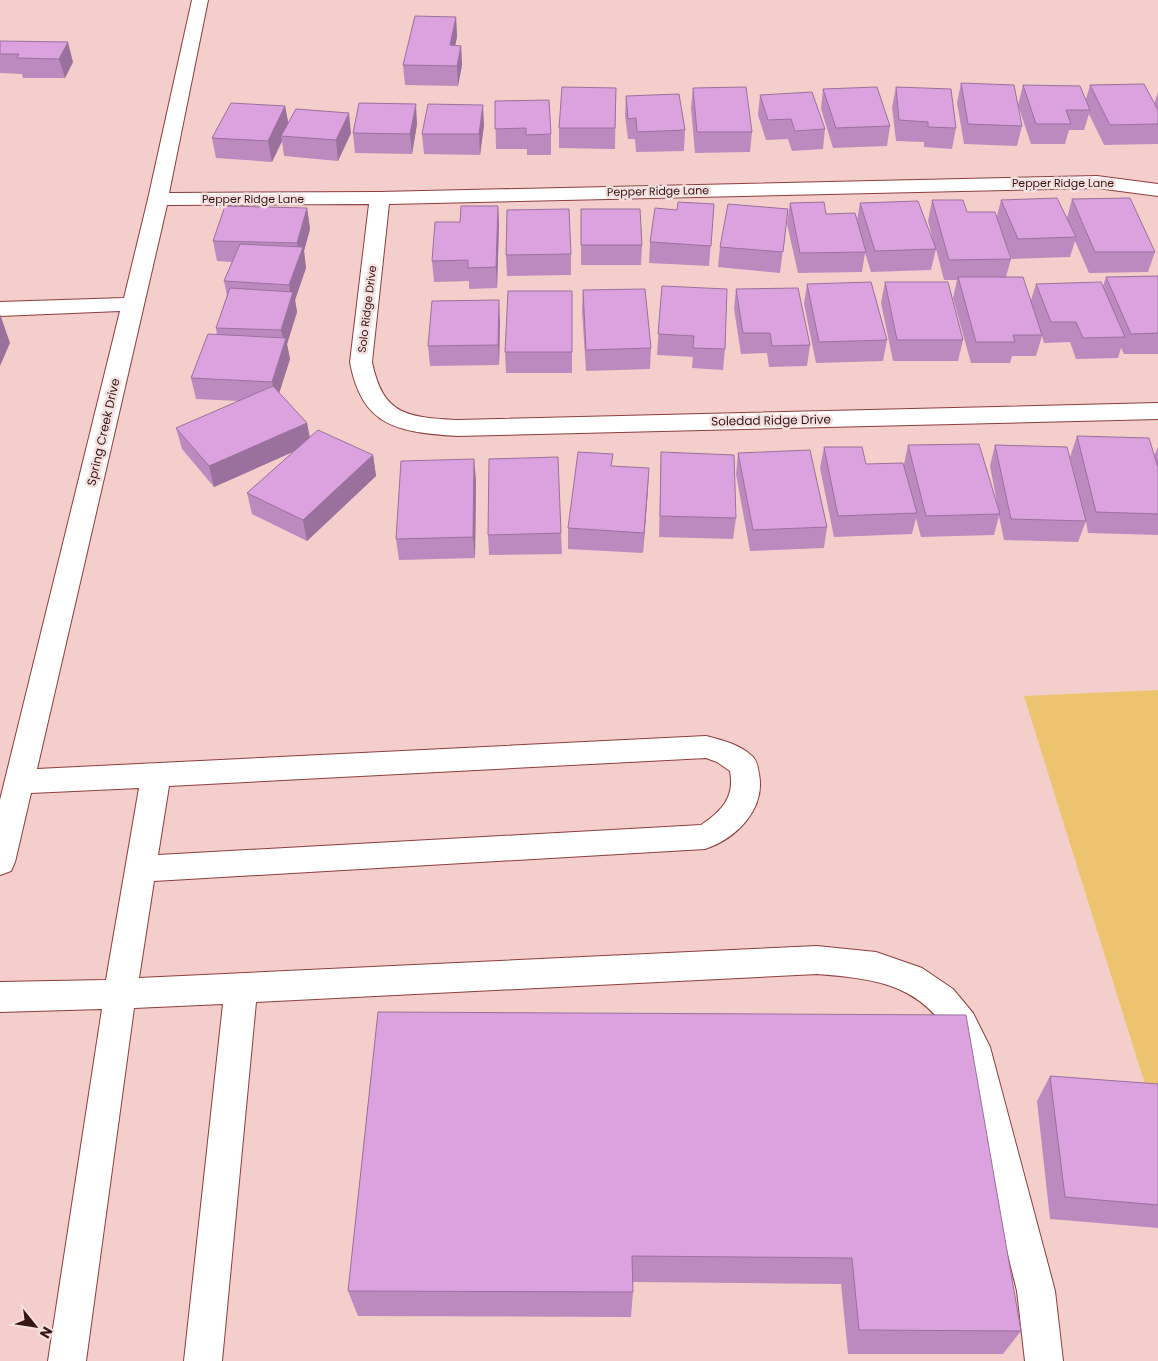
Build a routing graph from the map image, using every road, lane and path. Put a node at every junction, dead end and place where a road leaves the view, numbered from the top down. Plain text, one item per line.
1 (200, 0) edge
2 (1158, 190) edge
3 (380, 198) junction
4 (158, 199) junction
5 (133, 304) junction
6 (0, 309) edge
7 (1158, 411) edge
8 (386, 413) joint
9 (156, 775) junction
10 (19, 782) junction
11 (0, 862) edge
12 (140, 869) junction
13 (241, 988) junction
14 (120, 994) junction
15 (0, 997) edge
16 (67, 1361) edge
17 (203, 1361) edge
18 (1044, 1361) edge

1 - 4 street, Spring Creek Drive
2 - 3 street, Pepper Ridge Lane
3 - 4 street, Pepper Ridge Lane
3 - 8 street, Solo Ridge Drive
4 - 5 street, Spring Creek Drive
5 - 6 street
5 - 10 street, Spring Creek Drive
7 - 8 street, Soledad Ridge Drive
9 - 10 street
9 - 12 street
9 - 12 street
10 - 11 street, Spring Creek Drive
12 - 14 street
13 - 14 street
13 - 17 street
13 - 18 street
14 - 15 street
14 - 16 street

